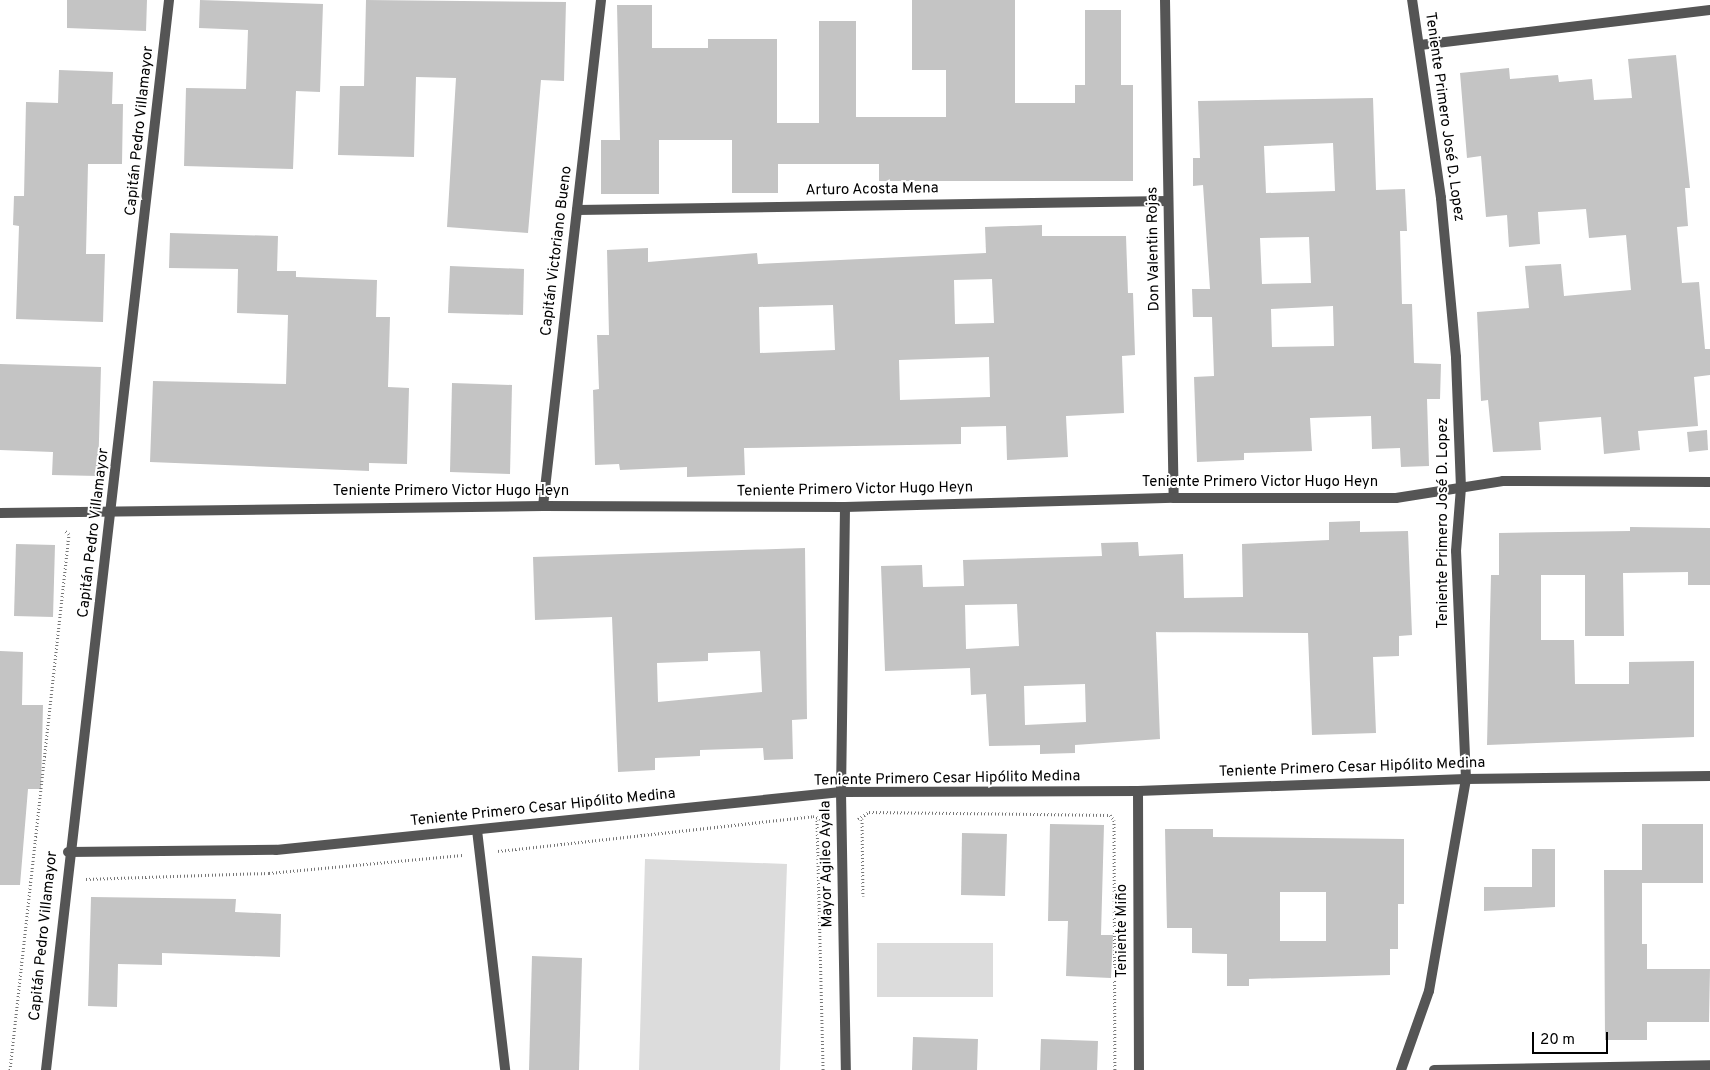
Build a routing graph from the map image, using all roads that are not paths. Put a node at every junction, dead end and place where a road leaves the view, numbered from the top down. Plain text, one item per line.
1 (169, 0) edge
2 (601, 0) edge
3 (1165, 0) edge
4 (1412, 0) edge
5 (1709, 9) edge
6 (1420, 45) junction
7 (1168, 201) junction
8 (577, 210) junction
9 (1710, 482) edge
10 (1461, 488) junction
11 (1174, 498) junction
12 (542, 506) junction
13 (845, 507) junction
14 (113, 510) junction
15 (0, 513) edge
16 (1710, 776) edge
17 (1466, 779) junction
18 (1138, 791) junction
19 (841, 792) junction
20 (478, 830) junction
21 (68, 852) junction
22 (1710, 1065) edge
23 (46, 1070) edge
24 (505, 1070) edge
25 (846, 1070) edge
26 (1138, 1070) edge
27 (1401, 1070) edge
28 (1434, 1070) edge

1 - 14 street, Capitán Pedro Villamayor
2 - 8 street, Capitán Victoriano Bueno
3 - 7 street, Don Valentin Rojas
4 - 6 street, Teniente Primero José D. Lopez
5 - 6 street
6 - 10 street, Teniente Primero José D. Lopez
7 - 8 street, Arturo Acosta Mena
7 - 11 street, Don Valentin Rojas
8 - 12 street, Capitán Victoriano Bueno
9 - 10 street, Teniente Primero Victor Hugo Heyn
10 - 11 street, Teniente Primero Victor Hugo Heyn
10 - 17 street, Teniente Primero José D. Lopez
11 - 13 street, Teniente Primero Victor Hugo Heyn
12 - 13 street, Teniente Primero Victor Hugo Heyn
12 - 14 street, Teniente Primero Victor Hugo Heyn
13 - 19 street, Mayor Agileo Ayala
14 - 15 street, Teniente Primero Victor Hugo Heyn
14 - 21 street, Capitán Pedro Villamayor
16 - 17 street, Teniente Primero Cesar Hipólito Medina
17 - 18 street, Teniente Primero Cesar Hipólito Medina
17 - 27 street, Teniente Primero José D. Lopez
18 - 19 street, Teniente Primero Cesar Hipólito Medina
18 - 26 street, Teniente Miño
19 - 20 street, Teniente Primero Cesar Hipólito Medina
19 - 25 street, Mayor Agileo Ayala
20 - 21 street, Teniente Primero Cesar Hipólito Medina
20 - 24 street
21 - 23 street, Capitán Pedro Villamayor
22 - 28 street

